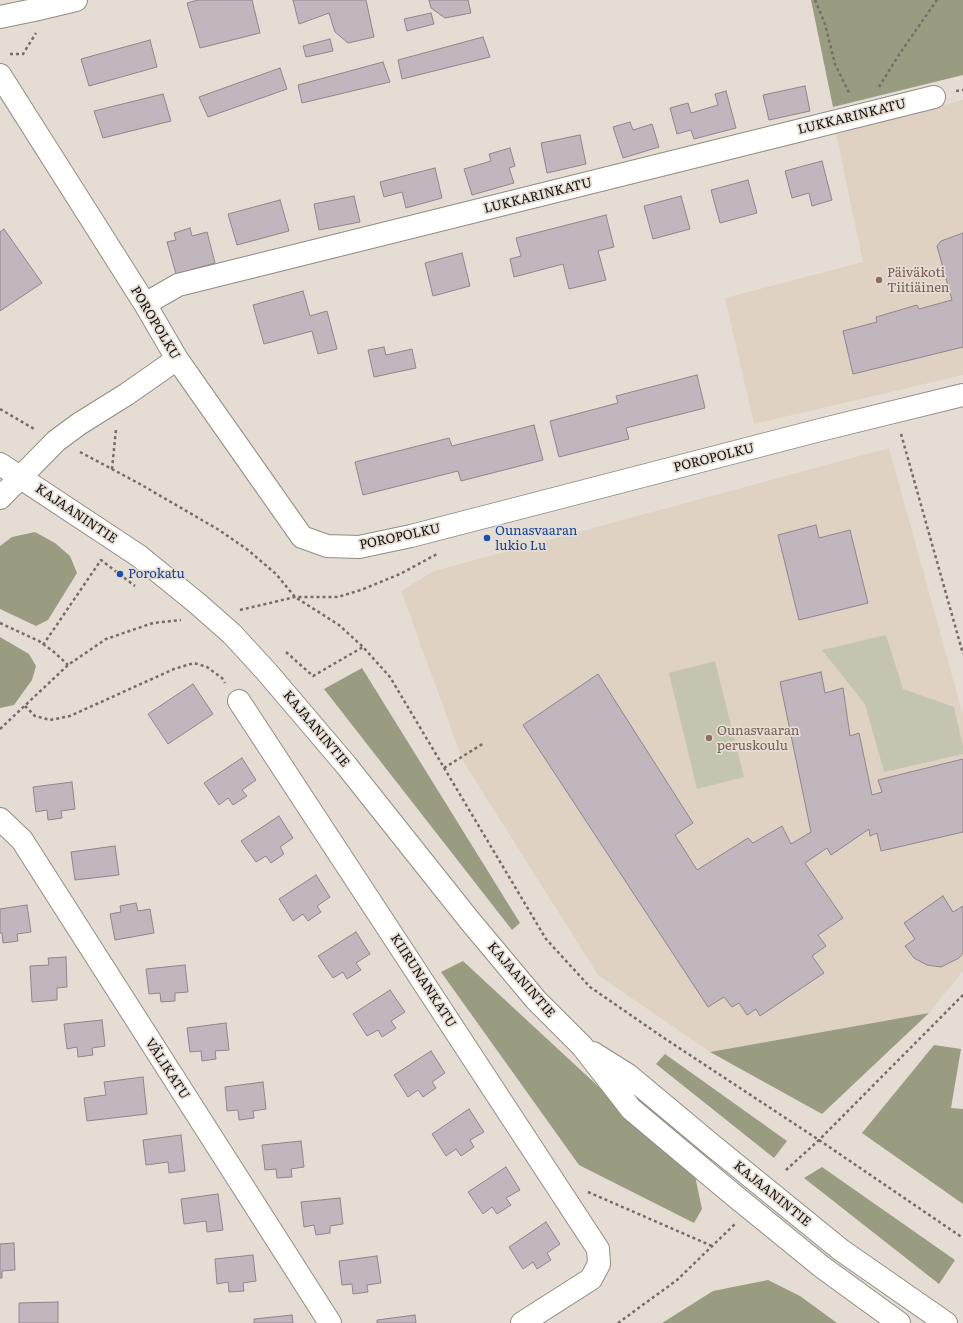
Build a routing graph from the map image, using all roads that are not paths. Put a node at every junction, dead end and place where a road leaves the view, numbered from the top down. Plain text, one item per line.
1 (76, 0) edge
2 (0, 17) edge
3 (0, 75) edge
4 (934, 96) dead end
5 (145, 304) junction
6 (177, 359) junction
7 (963, 395) edge
8 (0, 464) edge
9 (20, 477) junction
10 (0, 498) edge
11 (239, 701) road end
12 (0, 818) edge
13 (582, 1046) junction
14 (330, 1323) edge
15 (522, 1323) edge
16 (899, 1323) edge
17 (946, 1323) edge

1 - 2 street
3 - 5 street, POROPOLKU
4 - 5 street, LUKKARINKATU
5 - 6 street, POROPOLKU
6 - 7 street, POROPOLKU
6 - 9 street
8 - 9 street, KAJAANINTIE
9 - 10 street
9 - 13 street, KAJAANINTIE
11 - 15 street, KIIRUNANKATU
12 - 14 street, VÄLIKATU
13 - 16 street, KAJAANINTIE
13 - 17 street, KAJAANINTIE

